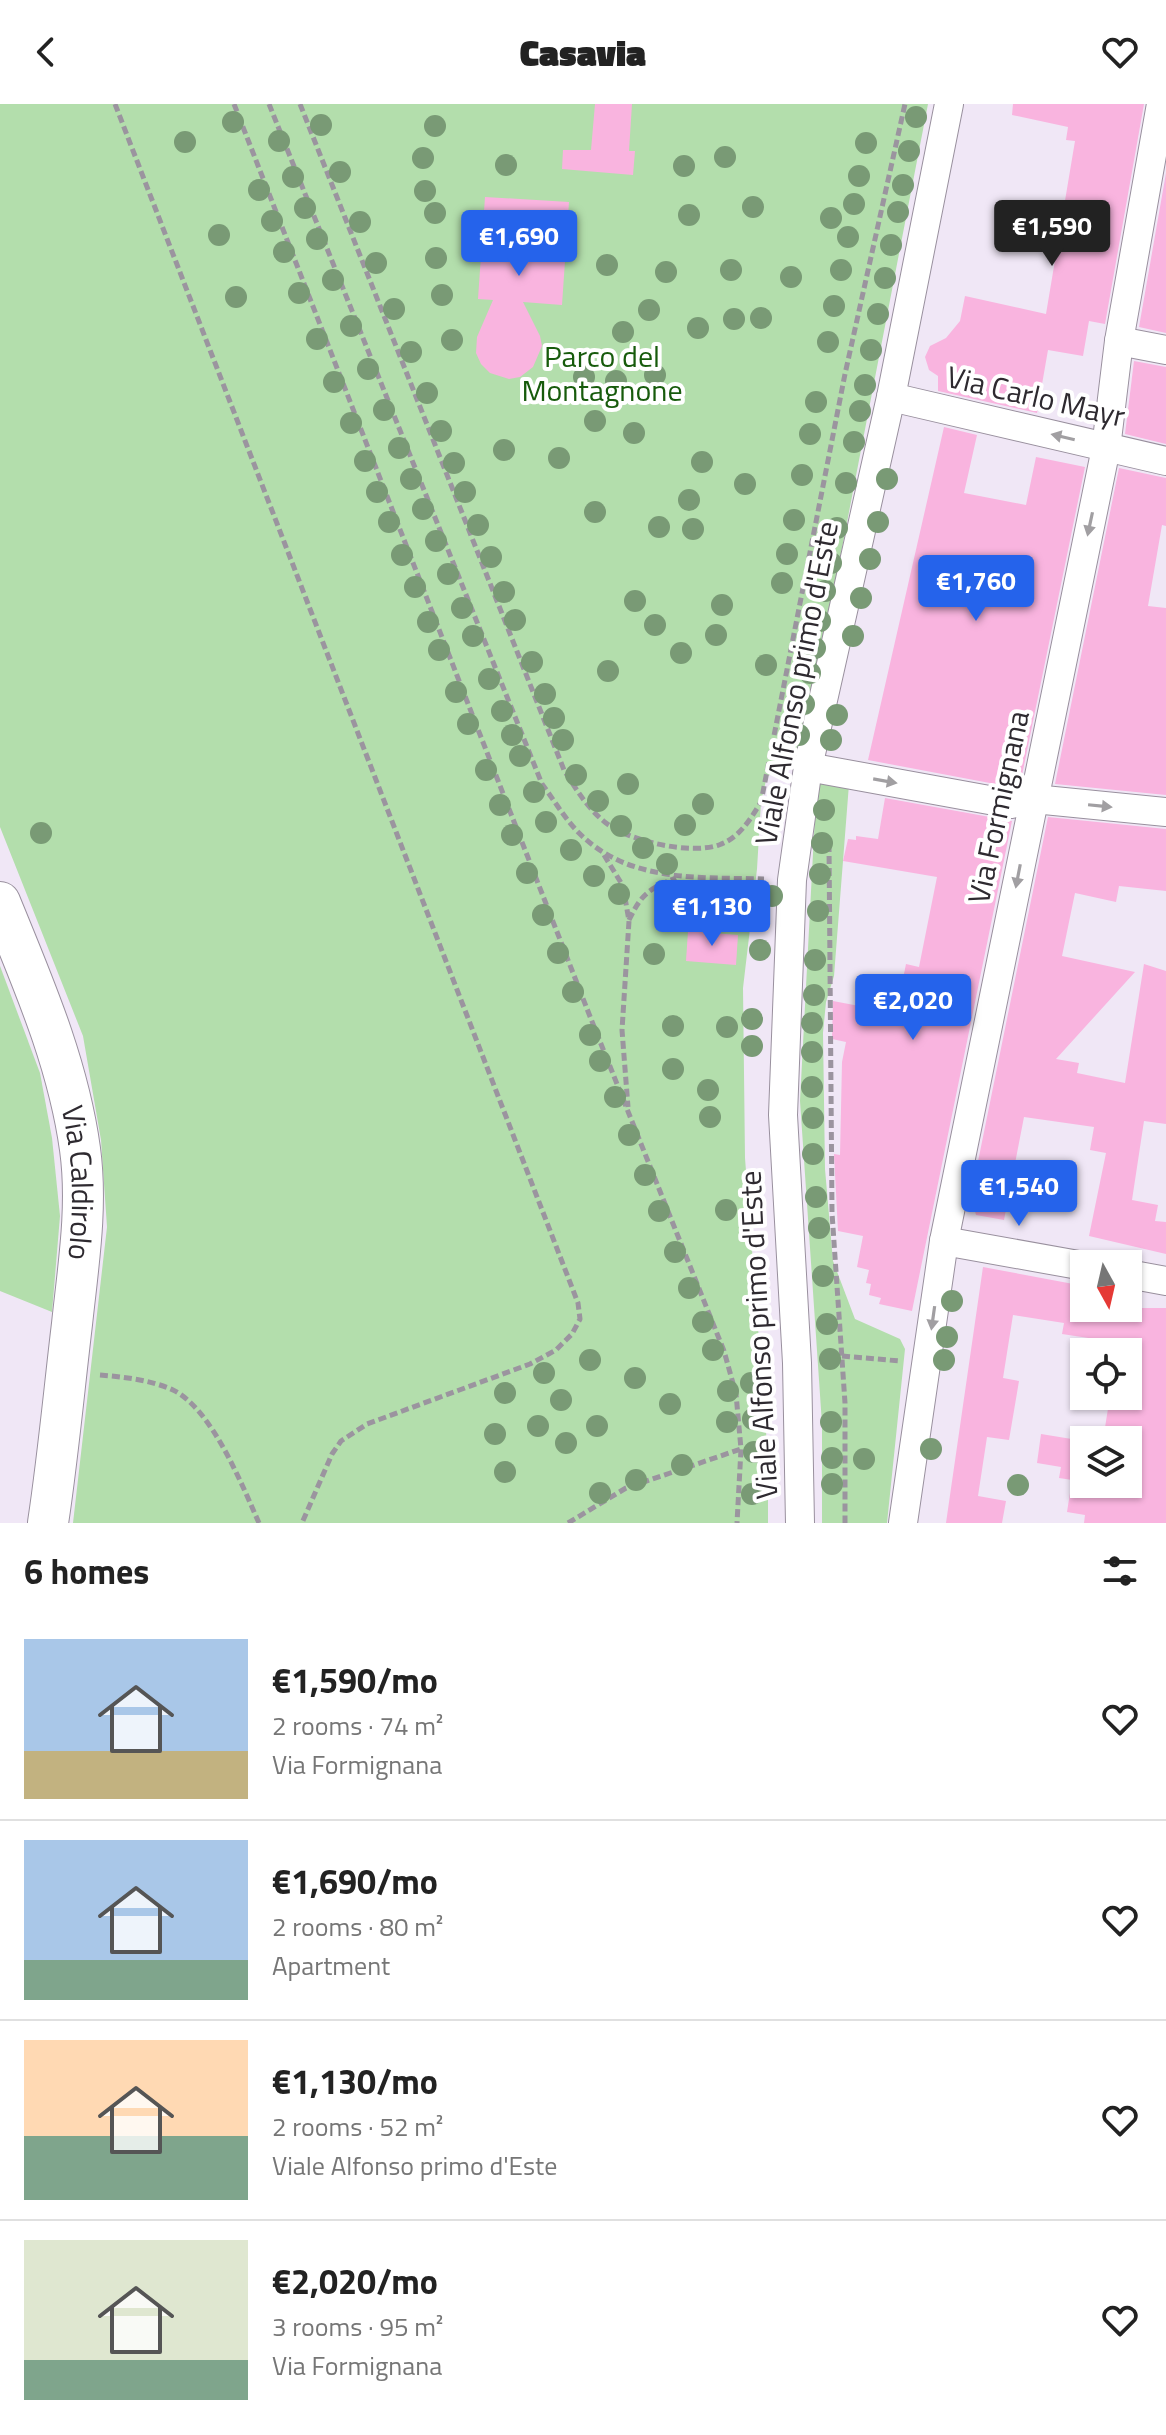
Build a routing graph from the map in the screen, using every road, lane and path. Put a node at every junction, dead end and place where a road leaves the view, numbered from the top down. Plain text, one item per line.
1 (115, 104) edge
2 (234, 104) edge
3 (269, 104) edge
4 (300, 104) edge
5 (905, 104) edge
6 (949, 104) edge
7 (1161, 104) edge
8 (1119, 341) junction
9 (1166, 350) edge
10 (891, 397) junction
11 (1106, 448) junction
12 (1166, 461) edge
13 (808, 767) junction
14 (1034, 799) junction
15 (1166, 812) edge
16 (830, 831) dead end
17 (604, 854) junction
18 (678, 877) junction
19 (792, 880) junction
20 (0, 902) edge
21 (629, 921) junction
22 (628, 1113) junction
23 (944, 1241) junction
24 (1070, 1264) edge
25 (1142, 1277) edge
26 (1166, 1281) edge
27 (842, 1356) junction
28 (926, 1362) junction
29 (67, 1371) junction
30 (741, 1449) junction
31 (48, 1523) edge
32 (259, 1523) edge
33 (302, 1523) edge
34 (568, 1523) edge
35 (737, 1523) edge
36 (800, 1523) edge
37 (845, 1523) edge
38 (903, 1523) edge

1 - 33 path
2 - 22 path
3 - 17 path
4 - 5 path
6 - 10 street, Viale Alfonso primo d'Este
7 - 8 street, Via Formignana
8 - 9 street
8 - 11 street, Via Formignana
11 -> 10 street, Via Carlo Mayr
10 - 13 street, Viale Alfonso primo d'Este
11 - 12 street, Via Carlo Mayr
11 -> 14 street, Via Formignana
13 -> 14 street
13 - 19 street, Viale Alfonso primo d'Este
14 -> 15 street
14 -> 23 street, Via Formignana
16 - 27 path
17 - 18 path
17 - 21 path
18 - 19 path
18 - 21 path
19 - 36 street, Viale Alfonso primo d'Este
20 - 29 main road, Via Caldirolo
21 - 22 path
22 - 30 path
23 - 24 street
23 -> 28 street, Via Formignana
25 - 26 street
27 - 28 path
27 - 37 path
28 - 38 street, Via Formignana
29 - 31 main road, Via Caldirolo
29 - 32 path
30 - 34 path
30 - 35 path

